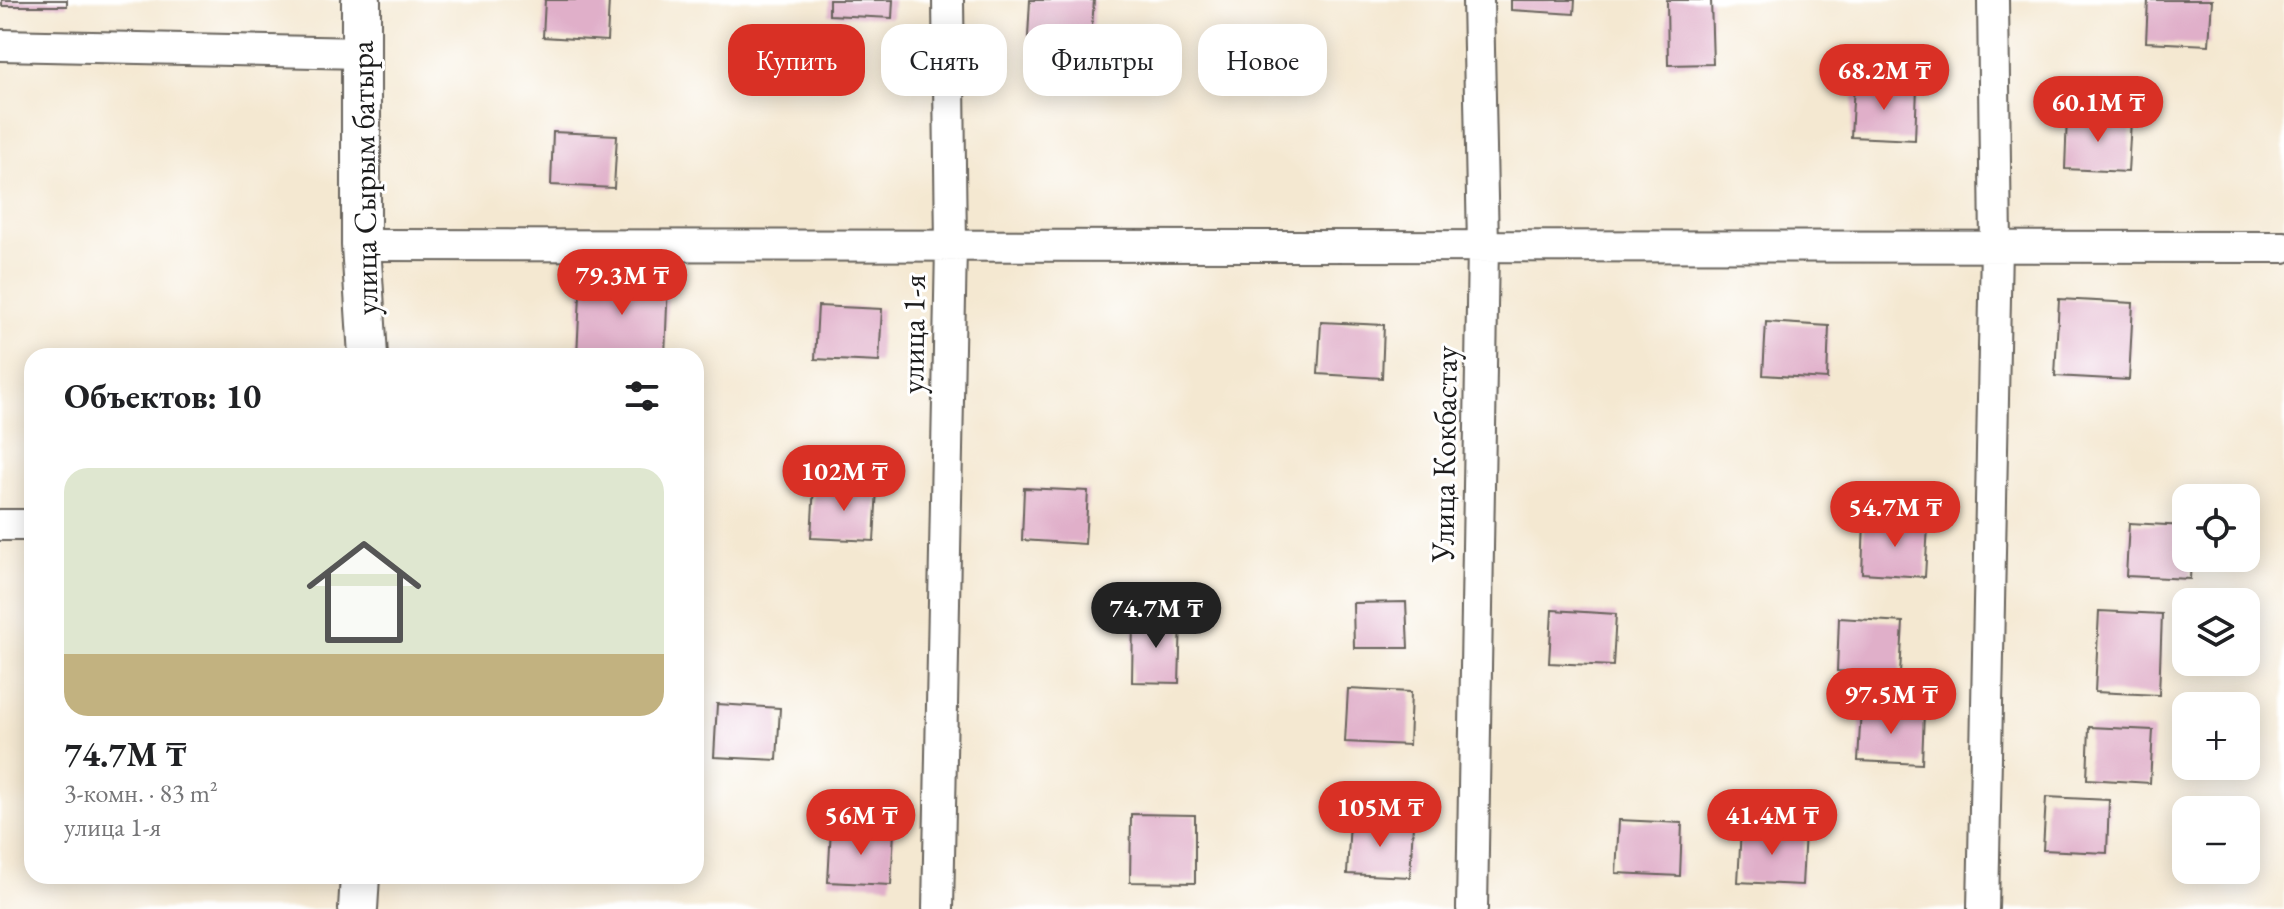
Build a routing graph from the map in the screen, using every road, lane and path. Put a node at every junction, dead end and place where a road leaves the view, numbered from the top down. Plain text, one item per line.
1 (361, 0) edge
2 (948, 0) edge
3 (1478, 0) edge
4 (1993, 0) edge
5 (0, 45) edge
6 (362, 53) junction
7 (361, 245) junction
8 (951, 246) junction
9 (1483, 246) junction
10 (1996, 246) junction
11 (2284, 247) edge
12 (367, 348) edge
13 (0, 525) edge
14 (24, 525) edge
15 (360, 884) edge
16 (358, 909) edge
17 (938, 909) edge
18 (1472, 909) edge
19 (1983, 909) edge

1 - 6 street, улица Сырым батыра
2 - 8 street, улица 1-я
3 - 9 street, Улица Кокбастау
4 - 10 street
5 - 6 street
6 - 7 street, улица Сырым батыра
7 - 8 street
7 - 12 street, улица Сырым батыра
8 - 9 street
8 - 17 street, улица 1-я
9 - 10 street
9 - 18 street, Улица Кокбастау
10 - 11 street
10 - 19 street
13 - 14 street
15 - 16 street

